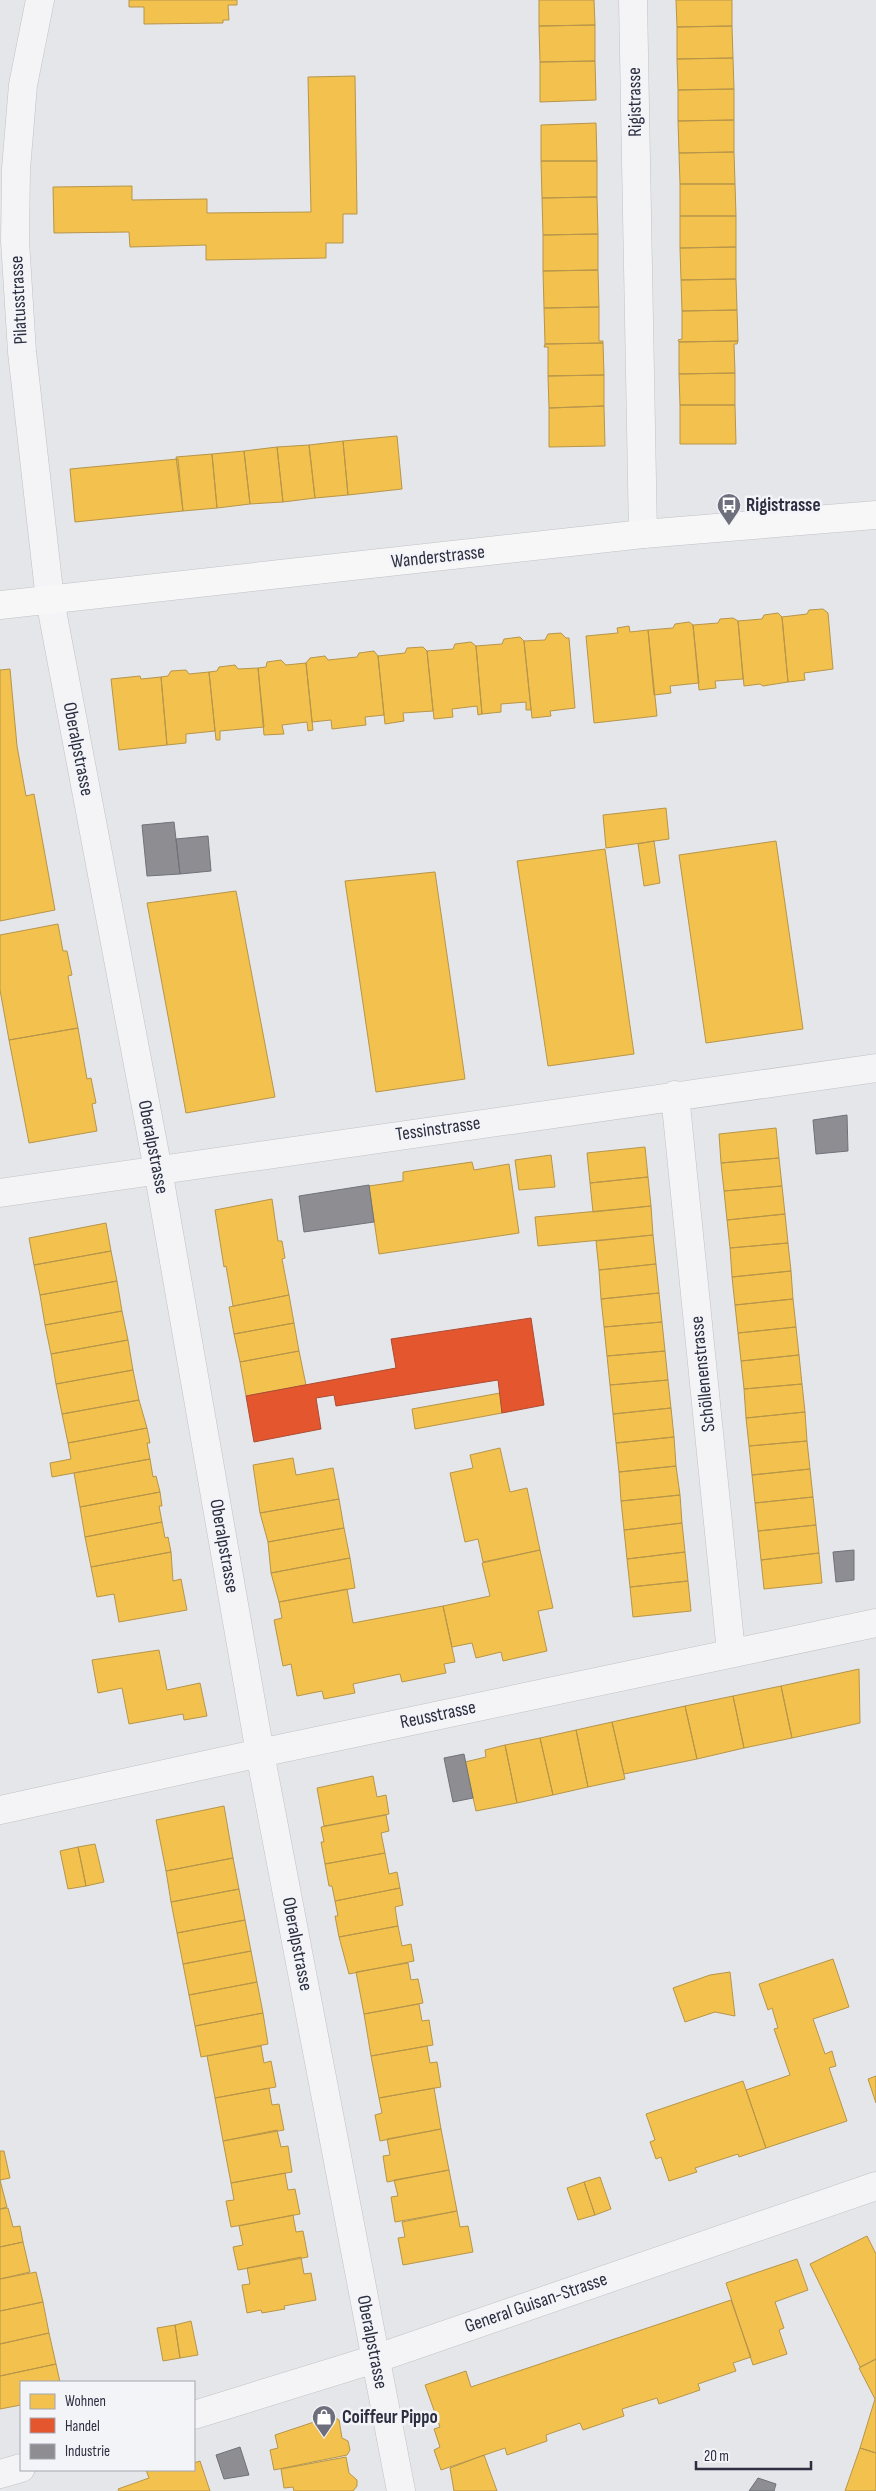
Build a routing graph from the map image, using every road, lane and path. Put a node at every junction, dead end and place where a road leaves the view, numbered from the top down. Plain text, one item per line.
1 (40, 0) edge
2 (633, 0) edge
3 (876, 515) edge
4 (643, 534) junction
5 (50, 600) junction
6 (0, 605) edge
7 (876, 1068) edge
8 (675, 1095) junction
9 (158, 1170) junction
10 (0, 1193) edge
11 (876, 1623) edge
12 (731, 1652) junction
13 (260, 1753) junction
14 (0, 1810) edge
15 (876, 2186) edge
16 (376, 2359) junction
17 (195, 2415) edge
18 (20, 2468) edge
19 (0, 2474) edge
20 (401, 2491) edge

1 - 5 street, Pilatusstrasse
2 - 4 street, Rigistrasse
3 - 4 street, Wanderstrasse
4 - 5 street, Wanderstrasse
5 - 6 street, Wanderstrasse
5 - 9 street, Oberalpstrasse
7 - 8 street, Tessinstrasse
8 - 9 street, Tessinstrasse
8 - 12 street, Schöllenenstrasse
9 - 10 street, Tessinstrasse
9 - 13 street, Oberalpstrasse
11 - 12 street, Reusstrasse
12 - 13 street, Reusstrasse
13 - 14 street, Reusstrasse
13 - 16 street, Oberalpstrasse
15 - 16 street, General Guisan-Strasse
16 - 17 street, General Guisan-Strasse
16 - 20 street, Oberalpstrasse
18 - 19 street

